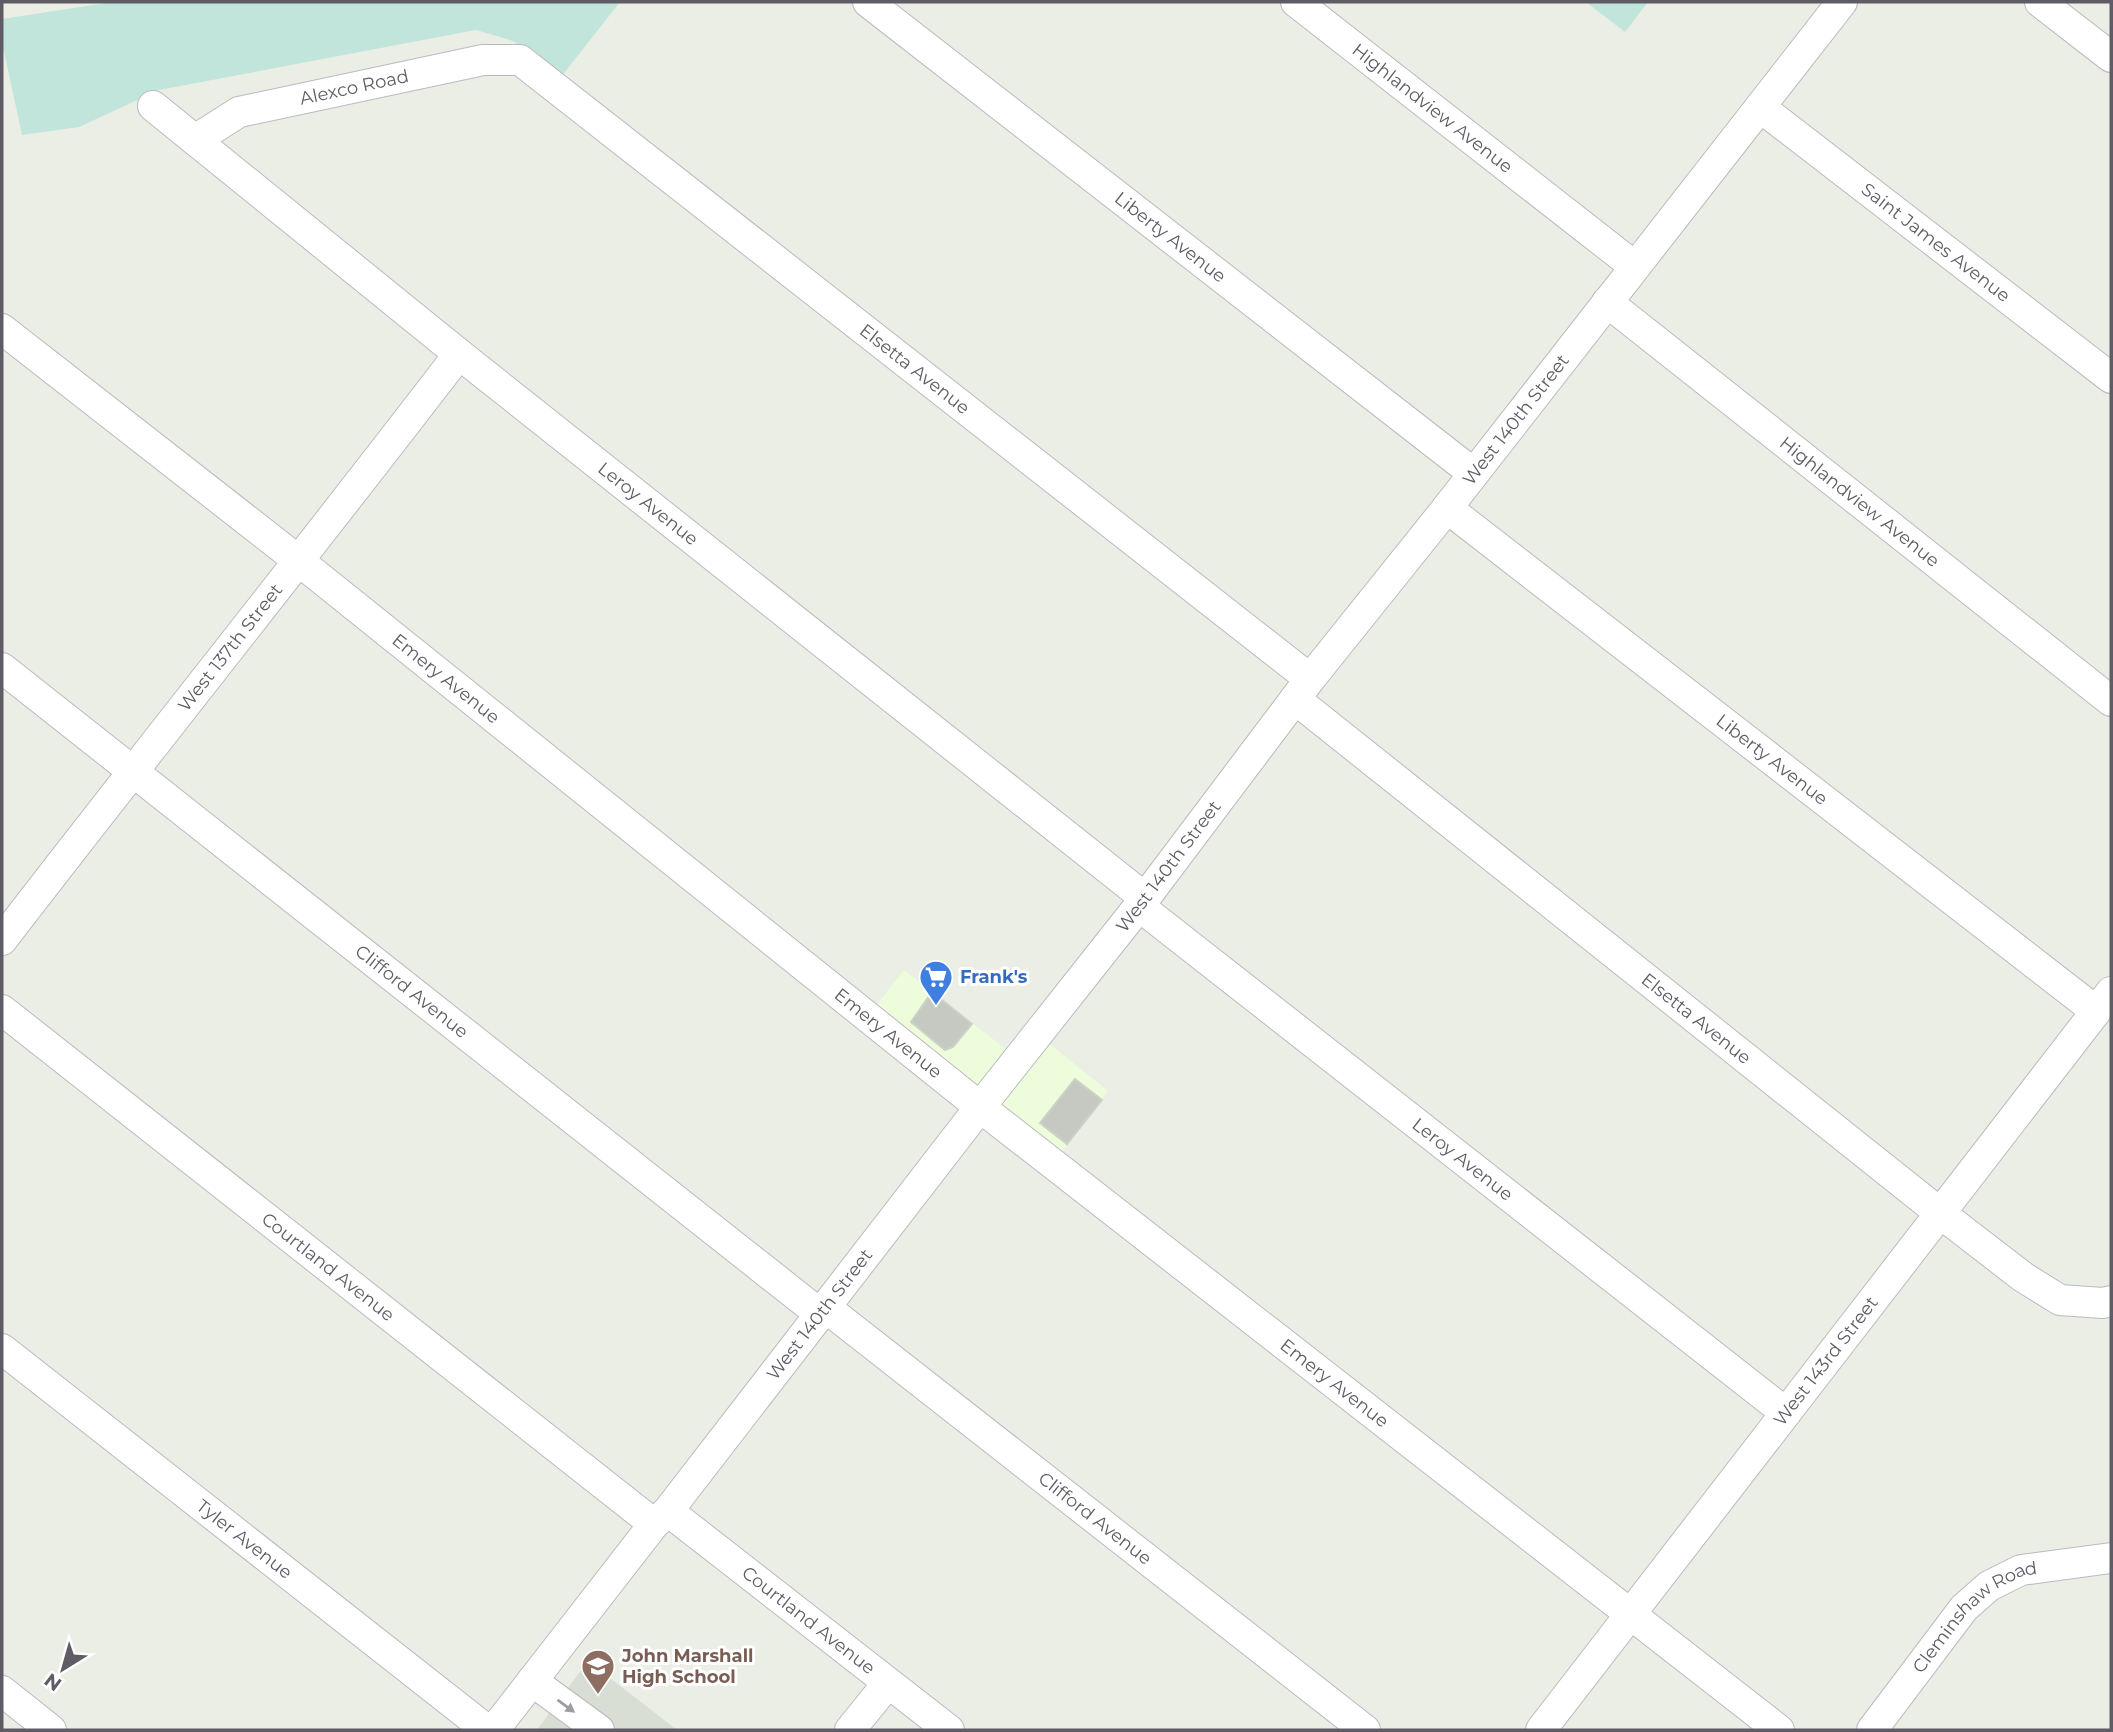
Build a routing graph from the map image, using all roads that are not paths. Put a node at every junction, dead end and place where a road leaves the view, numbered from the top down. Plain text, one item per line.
1 (868, 2) edge
2 (1296, 2) edge
3 (1842, 2) edge
4 (2040, 2) edge
5 (2111, 57) edge
6 (520, 60) joint
7 (153, 106) dead end
8 (1760, 107) junction
9 (195, 140) junction
10 (1634, 266) junction
11 (1607, 302) junction
12 (2, 329) edge
13 (459, 354) junction
14 (2111, 378) edge
15 (1473, 473) junction
16 (1447, 508) junction
17 (299, 561) junction
18 (2, 668) edge
19 (1303, 689) junction
20 (2111, 701) edge
21 (132, 772) junction
22 (1142, 902) junction
23 (2, 940) edge
24 (2104, 1001) edge
25 (2, 1010) edge
26 (980, 1107) junction
27 (1940, 1213) junction
28 (2111, 1301) edge
29 (822, 1310) junction
30 (2, 1349) edge
31 (1786, 1413) junction
32 (661, 1517) junction
33 (2111, 1558) edge
34 (1632, 1614) junction
35 (532, 1681) junction
36 (888, 1683) junction
37 (2, 1691) edge
38 (51, 1730) edge
39 (487, 1730) edge
40 (494, 1730) edge
41 (599, 1730) edge
42 (850, 1730) edge
43 (949, 1730) edge
44 (1365, 1730) edge
45 (1541, 1730) edge
46 (1779, 1730) edge
47 (1872, 1730) edge

1 - 15 street, Liberty Avenue
2 - 10 street, Highlandview Avenue
3 - 8 street, West 140th Street
4 - 5 street
6 - 9 street, Alexco Road
6 - 19 street, Elsetta Avenue
7 - 9 street, Leroy Avenue
8 - 10 street, West 140th Street
8 - 14 street, Saint James Avenue
9 - 13 street, Leroy Avenue
10 - 11 street, West 140th Street
11 - 15 street, West 140th Street
11 - 20 street, Highlandview Avenue
12 - 17 street, Emery Avenue
13 - 17 street, West 137th Street
13 - 22 street, Leroy Avenue
15 - 16 street, West 140th Street
16 - 19 street, West 140th Street
16 - 24 street, Liberty Avenue
17 - 21 street, West 137th Street
17 - 26 street, Emery Avenue
18 - 21 street, Clifford Avenue
19 - 22 street, West 140th Street
19 - 27 street, Elsetta Avenue
21 - 23 street, West 137th Street
21 - 29 street, Clifford Avenue
22 - 26 street, West 140th Street
22 - 31 street, Leroy Avenue
24 - 27 street, West 143rd Street
25 - 32 street, Courtland Avenue
26 - 29 street, West 140th Street
26 - 34 street, Emery Avenue
27 - 28 street, Elsetta Avenue
27 - 31 street, West 143rd Street
29 - 32 street, West 140th Street
29 - 44 street, Clifford Avenue
30 - 39 street, Tyler Avenue
31 - 34 street, West 143rd Street
32 - 35 street, West 140th Street
32 - 36 street, Courtland Avenue
33 - 47 street, Cleminshaw Road
34 - 45 street, West 143rd Street
34 - 46 street, Emery Avenue
35 - 40 street, West 140th Street
35 -> 41 street
36 - 42 street
36 - 43 street, Courtland Avenue
37 - 38 street

